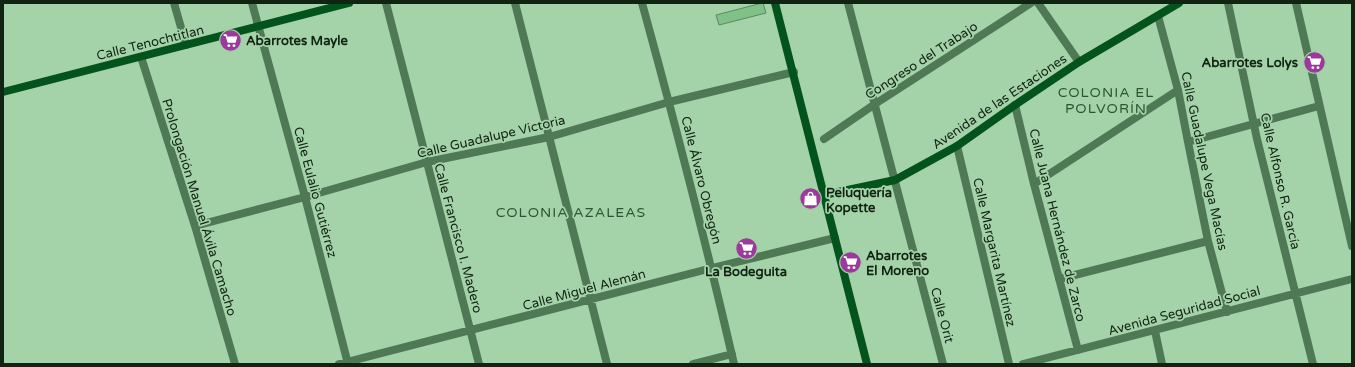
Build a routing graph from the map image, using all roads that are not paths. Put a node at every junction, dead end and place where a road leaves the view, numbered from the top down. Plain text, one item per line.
1 (174, 3) edge
2 (252, 3) edge
3 (349, 3) edge
4 (386, 3) edge
5 (515, 3) edge
6 (642, 3) edge
7 (775, 3) edge
8 (848, 3) edge
9 (1031, 3) edge
10 (1038, 3) edge
11 (1178, 3) edge
12 (1228, 3) edge
13 (1296, 3) edge
14 (1158, 16) junction
15 (258, 27) junction
16 (186, 45) junction
17 (141, 57) junction
18 (1079, 62) junction
19 (794, 72) junction
20 (1178, 90) junction
21 (3, 92) edge
22 (669, 102) junction
23 (875, 104) junction
24 (1015, 105) junction
25 (1319, 106) junction
26 (1254, 123) junction
27 (549, 137) junction
28 (824, 139) dead end
29 (1188, 142) junction
30 (957, 146) junction
31 (427, 162) junction
32 (895, 180) junction
33 (1034, 184) junction
34 (824, 196) junction
35 (305, 197) junction
36 (194, 226) junction
37 (835, 238) junction
38 (1208, 241) junction
39 (1352, 246) edge
40 (712, 268) junction
41 (1059, 279) junction
42 (1352, 279) edge
43 (1295, 293) junction
44 (591, 300) junction
45 (1227, 312) junction
46 (1155, 330) junction
47 (471, 331) junction
48 (1078, 350) junction
49 (732, 354) junction
50 (348, 363) edge
51 (234, 364) edge
52 (338, 364) edge
53 (479, 364) edge
54 (607, 364) edge
55 (693, 364) edge
56 (734, 364) edge
57 (868, 364) edge
58 (943, 364) edge
59 (1009, 364) edge
60 (1023, 364) edge
61 (1162, 364) edge
62 (1313, 364) edge

1 - 16 street
2 - 15 street, Calle Eulalio Gutiérrez
3 - 15 street, Calle Tenochtitlan
4 - 31 street, Calle Francisco I. Madero
5 - 27 street
6 - 22 street, Calle Álvaro Obregón
7 - 19 street
8 - 23 street, Calle Orit
9 - 23 street, Congreso del Trabajo
10 - 18 street
11 - 14 street, Avenida de las Estaciones
12 - 26 street, Calle Alfonso R. García
13 - 25 street
14 - 18 street, Avenida de las Estaciones
14 - 20 street, Calle Guadalupe Vega Macías
15 - 16 street, Calle Tenochtitlan
15 - 35 street, Calle Eulalio Gutiérrez
16 - 17 street, Calle Tenochtitlan
17 - 21 street, Calle Tenochtitlan
17 - 36 street, Prolongación Manuel Ávila Camacho
18 - 24 street, Avenida de las Estaciones
19 - 22 street, Calle Guadalupe Victoria
19 - 34 street
20 - 29 street, Calle Guadalupe Vega Macías
20 - 33 street
22 - 27 street, Calle Guadalupe Victoria
22 - 40 street, Calle Álvaro Obregón
23 - 28 street, Congreso del Trabajo
23 - 32 street, Calle Orit
24 - 30 street, Avenida de las Estaciones
24 - 33 street, Calle Juana Hernández de Zarco
25 - 26 street
25 - 39 street
26 - 29 street
26 - 43 street, Calle Alfonso R. García
27 - 31 street, Calle Guadalupe Victoria
27 - 44 street
29 - 38 street, Calle Guadalupe Vega Macías
30 - 32 street, Avenida de las Estaciones
30 - 59 street, Calle Margarita Martínez
31 - 35 street, Calle Guadalupe Victoria
31 - 47 street, Calle Francisco I. Madero
32 - 34 street, Avenida de las Estaciones
32 - 58 street, Calle Orit
33 - 41 street, Calle Juana Hernández de Zarco
34 - 37 street
35 - 36 street, Calle Guadalupe Victoria
35 - 50 street, Calle Eulalio Gutiérrez
36 - 51 street, Prolongación Manuel Ávila Camacho
37 - 40 street, Calle Miguel Alemán
37 - 57 street
38 - 41 street
38 - 45 street, Calle Guadalupe Vega Macías
40 - 44 street, Calle Miguel Alemán
40 - 49 street, Calle Álvaro Obregón
41 - 48 street, Calle Juana Hernández de Zarco
42 - 43 street, Avenida Seguridad Social
43 - 45 street, Avenida Seguridad Social
43 - 62 street, Calle Alfonso R. García
44 - 47 street, Calle Miguel Alemán
44 - 54 street
45 - 46 street, Avenida Seguridad Social
46 - 48 street, Avenida Seguridad Social
46 - 61 street
47 - 50 street, Calle Miguel Alemán
47 - 53 street, Calle Francisco I. Madero
48 - 60 street, Avenida Seguridad Social
49 - 55 street
49 - 56 street, Calle Álvaro Obregón
50 - 52 street, Calle Miguel Alemán

